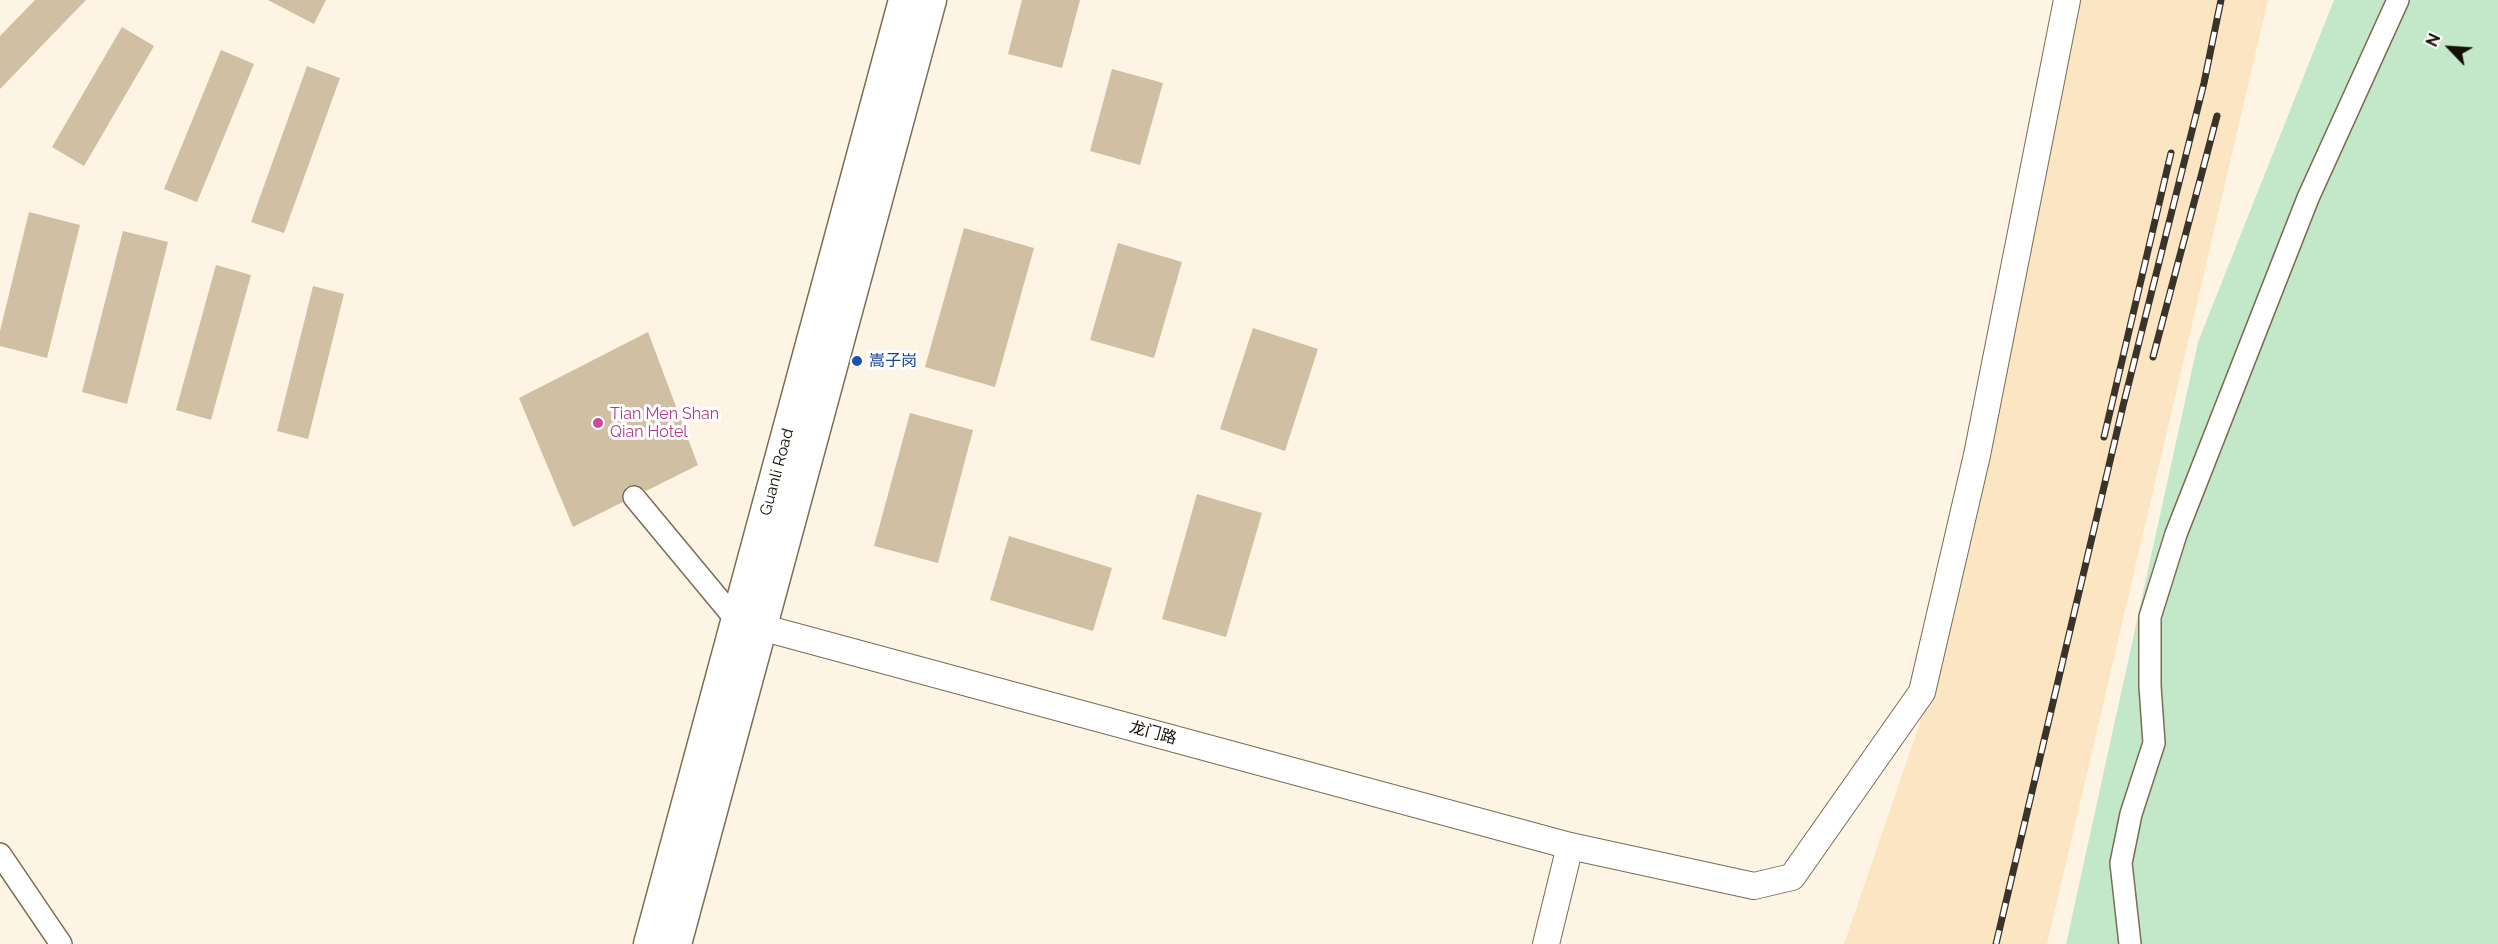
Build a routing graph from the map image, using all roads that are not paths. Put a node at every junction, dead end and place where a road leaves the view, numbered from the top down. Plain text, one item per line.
1 (904, 0) edge
2 (930, 0) edge
3 (2067, 0) edge
4 (2398, 0) edge
5 (634, 497) dead end
6 (749, 624) junction
7 (1570, 846) junction
8 (0, 854) edge
9 (61, 944) edge
10 (649, 944) edge
11 (676, 944) edge
12 (1546, 944) edge
13 (2130, 944) edge

1 - 6 main road, Guanli Road
2 - 6 main road, Guanli Road
3 - 7 street, 龙门路
4 - 13 street
5 - 6 street
6 - 7 street, 龙门路
6 - 10 main road, Guanli Road
6 - 11 main road, Guanli Road
7 - 12 street
8 - 9 street

